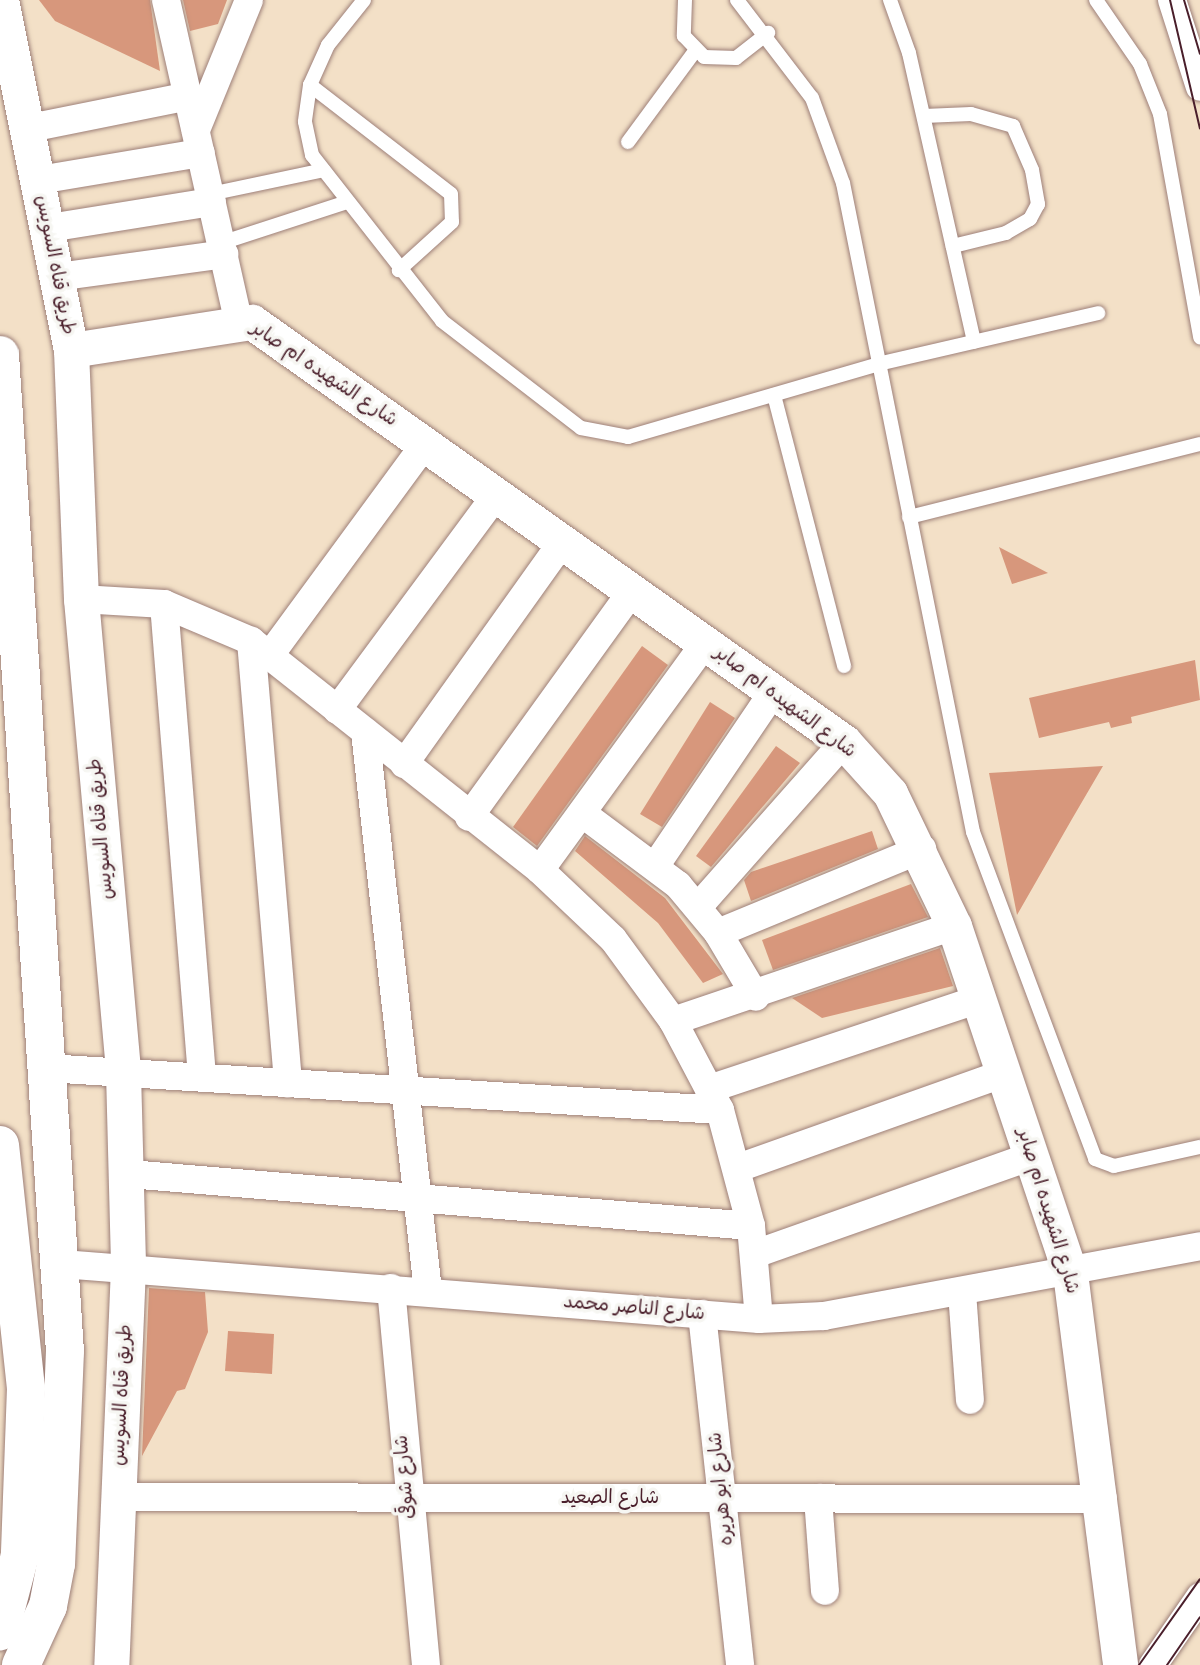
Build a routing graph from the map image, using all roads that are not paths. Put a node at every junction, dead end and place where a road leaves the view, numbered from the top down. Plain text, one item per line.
1 (1, 0) edge
2 (166, 0) edge
3 (248, 0) edge
4 (364, 0) edge
5 (685, 0) edge
6 (737, 0) edge
7 (890, 0) edge
8 (1096, 0) edge
9 (1172, 0) edge
10 (768, 33) junction
11 (695, 51) junction
12 (310, 85) junction
13 (1200, 87) edge
14 (188, 96) junction
15 (924, 116) junction
16 (30, 128) junction
17 (198, 141) junction
18 (628, 142) dead end
19 (324, 170) junction
20 (38, 180) junction
21 (211, 198) junction
22 (347, 202) junction
23 (49, 228) junction
24 (953, 246) junction
25 (222, 248) junction
26 (400, 270) junction
27 (57, 278) junction
28 (1098, 313) dead end
29 (238, 320) junction
30 (1200, 337) edge
31 (974, 342) junction
32 (71, 350) junction
33 (0, 355) edge
34 (881, 363) junction
35 (774, 395) junction
36 (426, 443) junction
37 (1200, 444) edge
38 (497, 494) junction
39 (909, 517) junction
40 (563, 541) junction
41 (632, 591) junction
42 (81, 599) junction
43 (164, 604) junction
44 (705, 643) junction
45 (261, 648) junction
46 (844, 666) dead end
47 (773, 692) junction
48 (337, 710) junction
49 (365, 732) junction
50 (844, 743) junction
51 (404, 764) junction
52 (583, 814) junction
53 (469, 817) junction
54 (922, 849) junction
55 (656, 865) junction
56 (540, 870) junction
57 (698, 907) junction
58 (954, 926) junction
59 (718, 933) junction
60 (756, 997) junction
61 (979, 999) junction
62 (673, 1021) junction
63 (46, 1068) junction
64 (123, 1072) junction
65 (1005, 1073) junction
66 (202, 1077) junction
67 (288, 1083) junction
68 (402, 1089) junction
69 (715, 1099) junction
70 (0, 1145) edge
71 (1200, 1147) edge
72 (1032, 1156) junction
73 (738, 1168) junction
74 (129, 1174) junction
75 (419, 1198) junction
76 (751, 1226) junction
77 (1200, 1246) edge
78 (755, 1254) junction
79 (11, 1260) junction
80 (62, 1264) junction
81 (128, 1267) junction
82 (1070, 1273) junction
83 (391, 1288) junction
84 (428, 1291) junction
85 (962, 1292) junction
86 (702, 1314) junction
87 (758, 1320) junction
88 (0, 1325) edge
89 (970, 1400) dead end
90 (117, 1497) junction
91 (406, 1498) junction
92 (723, 1498) junction
93 (818, 1498) junction
94 (1103, 1499) junction
95 (825, 1591) dead end
96 (1200, 1597) edge
97 (0, 1631) edge
98 (22, 1665) edge
99 (111, 1665) edge
100 (426, 1665) edge
101 (740, 1665) edge
102 (1120, 1665) edge
103 (1153, 1665) edge

1 - 16 street, طريق قناه السويس
2 - 14 street
3 - 17 street
4 - 12 lane
5 - 11 lane
6 - 10 lane
7 - 15 lane
8 - 30 lane
9 - 13 street
10 - 11 lane
10 - 34 lane
11 - 18 lane
12 - 19 lane
12 - 26 lane
14 - 16 street
14 - 17 street
15 - 24 lane
15 - 24 lane
16 - 20 street, طريق قناه السويس
17 - 20 street
17 - 21 street
19 - 21 lane
19 - 22 lane
20 - 23 street, طريق قناه السويس
21 - 23 street
21 - 25 street
22 - 25 lane
22 - 26 lane
23 - 27 street, طريق قناه السويس
24 - 31 lane
25 - 27 street
25 - 29 street
26 - 35 lane
27 - 32 street, طريق قناه السويس
28 - 31 lane
29 - 32 street, شارع الشهيده ام صابر
29 - 36 street, شارع الشهيده ام صابر
31 - 34 lane
32 - 42 street, طريق قناه السويس
33 - 63 highway
34 - 35 lane
34 - 39 lane
35 - 46 lane
36 - 38 street, شارع الشهيده ام صابر
36 - 45 street
37 - 39 lane
38 - 40 street, شارع الشهيده ام صابر
38 - 48 street
39 - 71 lane
40 - 41 street, شارع الشهيده ام صابر
40 - 51 street
41 - 44 street, شارع الشهيده ام صابر
41 - 53 street
42 - 43 street
42 - 64 street, طريق قناه السويس
43 - 45 street
43 - 66 street
44 - 47 street, شارع الشهيده ام صابر
44 - 52 street
45 - 48 street
45 - 67 street
47 - 50 street, شارع الشهيده ام صابر
47 - 55 street
48 - 49 street
49 - 51 street
49 - 68 street
50 - 54 street, شارع الشهيده ام صابر
50 - 57 street
51 - 53 street
52 - 55 street
52 - 56 street
53 - 56 street
54 - 58 street, شارع الشهيده ام صابر
54 - 59 street
55 - 57 street
56 - 62 street
57 - 59 street
58 - 60 street
58 - 61 street, شارع الشهيده ام صابر
59 - 60 street
60 - 62 street
61 - 65 street, شارع الشهيده ام صابر
61 - 69 street
62 - 69 street
63 - 64 street
63 - 80 highway
64 - 66 street
64 - 74 street, طريق قناه السويس
65 - 72 street, شارع الشهيده ام صابر
65 - 73 street
66 - 67 street
67 - 68 street
68 - 69 street
68 - 75 street
69 - 73 street
70 - 79 highway
72 - 78 street
72 - 82 street, شارع الشهيده ام صابر
73 - 76 street
74 - 75 street
74 - 81 street, طريق قناه السويس
75 - 76 street
75 - 84 street
76 - 78 street
77 - 82 street, شارع الناصر محمد
78 - 87 street
79 - 88 highway
79 - 97 highway
80 - 81 street, شارع الناصر محمد
80 - 98 highway
81 - 83 street, شارع الناصر محمد
81 - 90 street, طريق قناه السويس
82 - 85 street, شارع الناصر محمد
82 - 94 street, شارع الشهيده ام صابر
83 - 84 street, شارع الناصر محمد
83 - 91 street, شارع شوقى
84 - 86 street, شارع الناصر محمد
85 - 87 street, شارع الناصر محمد
85 - 89 street
86 - 87 street, شارع الناصر محمد
86 - 92 street, شارع ابو هريره
90 - 91 street, شارع الصعيد
90 - 99 street, طريق قناه السويس
91 - 92 street, شارع الصعيد
91 - 100 street, شارع شوقى
92 - 93 street, شارع الصعيد
92 - 101 street, شارع ابو هريره
93 - 94 street, شارع الصعيد
93 - 95 street
94 - 102 street, شارع الشهيده ام صابر
96 - 103 street

